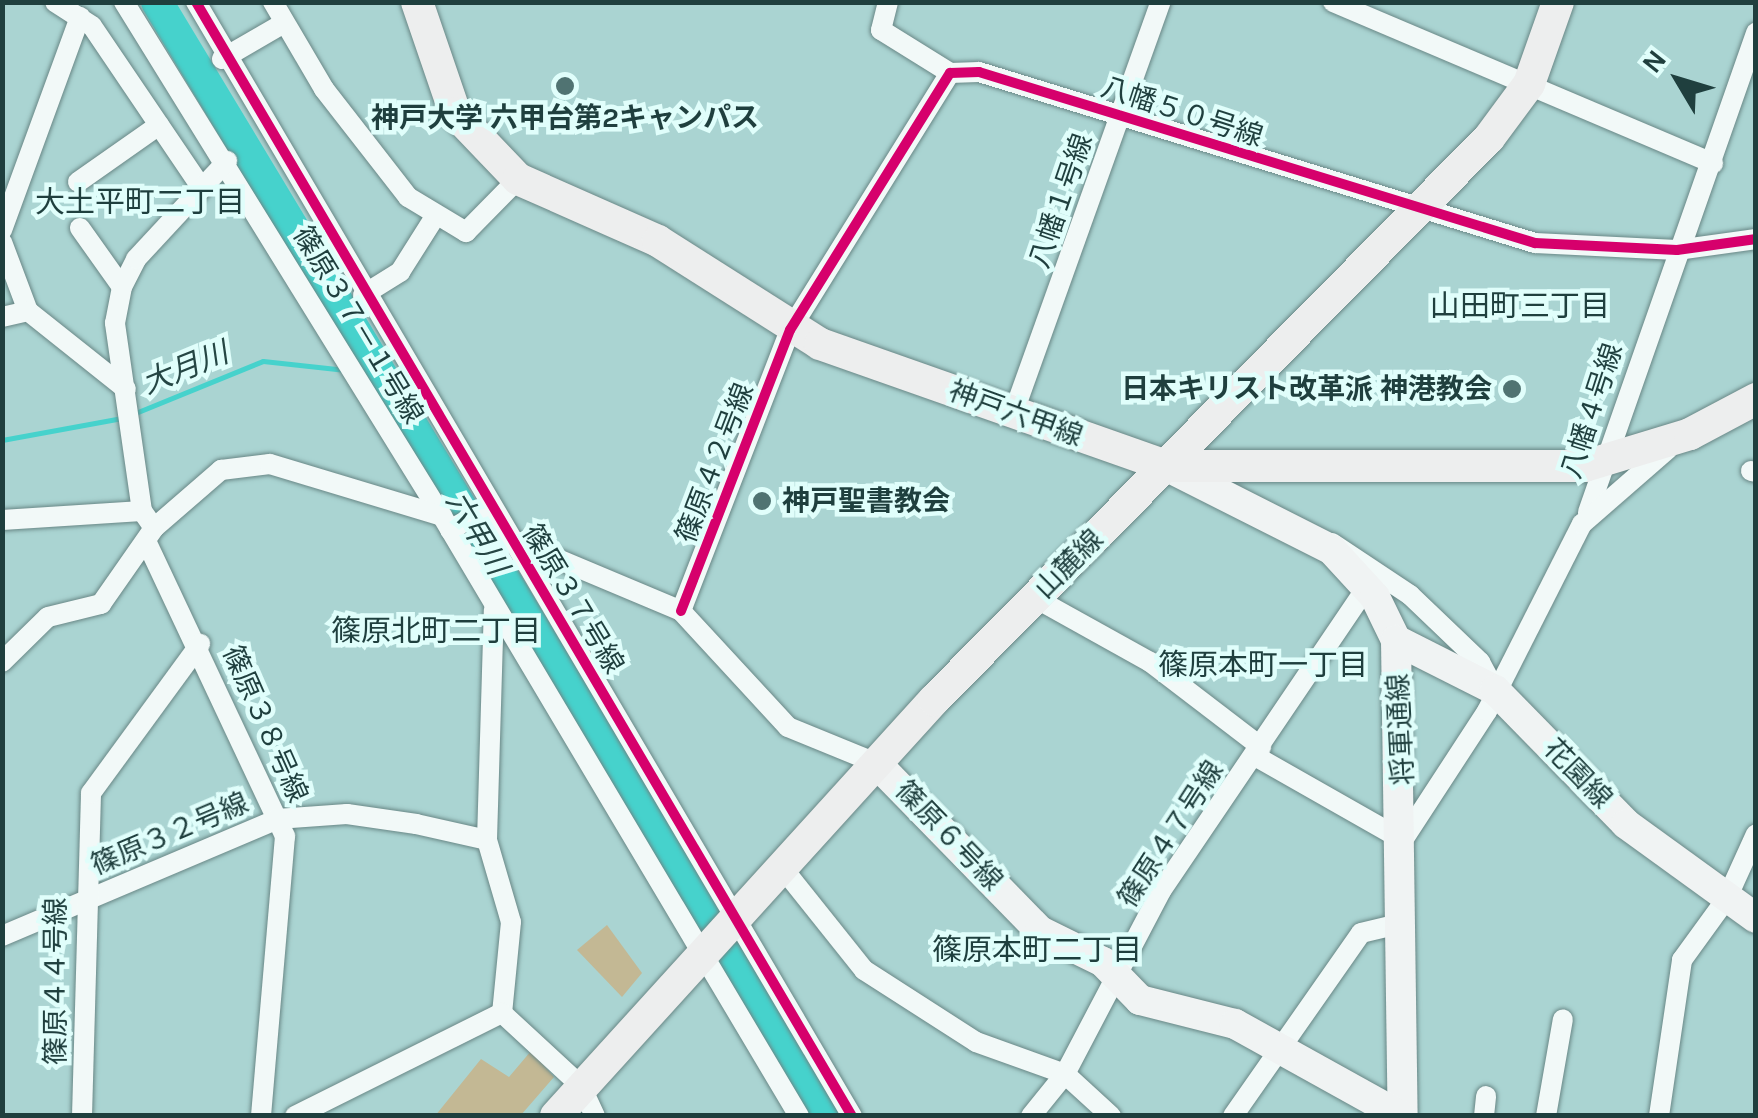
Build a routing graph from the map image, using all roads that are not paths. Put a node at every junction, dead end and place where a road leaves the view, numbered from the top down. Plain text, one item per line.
1 (55, 2) edge
2 (124, 2) edge
3 (196, 2) edge
4 (273, 2) edge
5 (418, 2) edge
6 (888, 2) edge
7 (1162, 2) edge
8 (1334, 2) edge
9 (1558, 2) edge
10 (80, 17) junction
11 (284, 23) junction
12 (1756, 34) edge
13 (222, 59) junction
14 (950, 73) junction
15 (1529, 84) junction
16 (1119, 116) junction
17 (159, 125) junction
18 (228, 161) junction
19 (1713, 163) junction
20 (518, 178) junction
21 (78, 182) dead end
22 (201, 187) junction
23 (1416, 210) junction
24 (436, 215) junction
25 (80, 228) dead end
26 (2, 230) edge
27 (1756, 239) edge
28 (2, 242) edge
29 (1677, 250) junction
30 (122, 287) junction
31 (363, 296) junction
32 (28, 311) junction
33 (2, 317) edge
34 (790, 330) junction
35 (126, 389) junction
36 (1756, 399) edge
37 (1012, 417) junction
38 (1690, 434) junction
39 (1600, 463) junction
40 (1166, 466) junction
41 (490, 507) junction
42 (2, 520) edge
43 (446, 523) junction
44 (1582, 524) junction
45 (148, 528) junction
46 (510, 539) junction
47 (1322, 543) junction
48 (1367, 587) junction
49 (1035, 598) junction
50 (494, 608) junction
51 (682, 611) junction
52 (1429, 614) junction
53 (1396, 640) junction
54 (200, 644) junction
55 (2, 662) edge
56 (1495, 690) junction
57 (1258, 752) junction
58 (876, 763) junction
59 (277, 818) junction
60 (1756, 834) edge
61 (486, 840) junction
62 (1403, 840) junction
63 (781, 866) junction
64 (1727, 898) junction
65 (84, 901) junction
66 (738, 912) junction
67 (1756, 918) edge
68 (1403, 923) junction
69 (2, 936) edge
70 (704, 948) junction
71 (1115, 974) junction
72 (502, 1013) junction
73 (1562, 1019) dead end
74 (1279, 1051) junction
75 (1065, 1074) junction
76 (588, 1101) edge
77 (1385, 1113) edge
78 (82, 1116) edge
79 (261, 1116) edge
80 (296, 1116) edge
81 (556, 1116) edge
82 (800, 1116) edge
83 (852, 1116) edge
84 (1031, 1116) edge
85 (1110, 1116) edge
86 (1234, 1116) edge
87 (1546, 1116) edge
88 (1659, 1116) edge

1 - 10 street
2 - 18 street, 篠原３７－１号線
3 - 13 street, 篠原３７号線
4 - 11 street
5 - 20 main road, 神戸六甲線
6 - 14 street
7 - 16 street, 八幡１号線
8 - 15 street
9 - 15 main road, 山麓線
10 - 17 street
10 - 26 street
11 - 13 street
11 - 24 street
12 - 19 street, 八幡４号線
13 - 31 street, 篠原３７号線
14 - 16 street, 八幡５０号線
14 - 34 street
15 - 19 street
15 - 23 main road, 山麓線
16 - 23 street, 八幡５０号線
16 - 37 street, 八幡１号線
17 - 21 street
17 - 22 street
18 - 22 street
18 - 43 street, 篠原３７－１号線
19 - 29 street, 八幡４号線
20 - 24 street
20 - 34 main road, 神戸六甲線
22 - 30 street
23 - 29 street, 八幡５０号線
23 - 40 main road, 山麓線
24 - 31 street
25 - 30 street
27 - 29 street, 八幡５０号線
28 - 32 street
29 - 39 street, 八幡４号線
30 - 35 street, 篠原３８号線
31 - 41 street, 篠原３７号線
32 - 33 street
32 - 35 street
34 - 37 main road, 神戸六甲線
34 - 51 street, 篠原４２号線
35 - 45 street, 篠原３８号線
36 - 38 main road, 神戸六甲線
37 - 40 main road, 神戸六甲線
38 - 39 main road, 神戸六甲線
38 - 44 street, 八幡４号線
39 - 40 main road, 神戸六甲線
39 - 44 street, 八幡４号線
40 - 47 street, 将軍通線
40 - 49 main road, 山麓線
41 - 43 street
41 - 46 street, 篠原３７号線
42 - 45 street
43 - 45 street
43 - 50 street, 篠原３７－１号線
44 - 56 street, 八幡４号線
45 - 54 street, 篠原３８号線
45 - 55 street
46 - 51 street, 篠原６号線
46 - 66 street, 篠原３７号線
47 - 48 street, 将軍通線
47 - 52 street
48 - 53 street, 将軍通線
48 - 57 street, 篠原４７号線
49 - 57 street
49 - 58 main road, 山麓線
50 - 61 street
50 - 70 street, 篠原３７－１号線
51 - 58 street, 篠原６号線
52 - 53 street
52 - 56 street
53 - 56 street, 花園線
53 - 62 street, 将軍通線
54 - 59 street, 篠原３８号線
54 - 65 street, 篠原４４号線
56 - 62 street, 八幡４号線
56 - 64 street, 花園線
57 - 62 street
57 - 71 street, 篠原４７号線
58 - 63 main road, 山麓線
58 - 71 street, 篠原６号線
59 - 61 street, 篠原３２号線
59 - 65 street, 篠原３２号線
59 - 79 street, 篠原３８号線
60 - 64 street
61 - 72 street
62 - 68 street, 将軍通線
63 - 66 main road, 山麓線
63 - 75 street
64 - 67 street, 花園線
64 - 88 street
65 - 69 street, 篠原３２号線
65 - 78 street, 篠原４４号線
66 - 70 main road, 山麓線
66 - 83 street, 篠原３７号線
68 - 74 street
68 - 77 street, 将軍通線
70 - 76 main road, 山麓線
70 - 82 street, 篠原３７－１号線
71 - 74 street, 篠原６号線
71 - 75 street, 篠原４７号線
72 - 76 street
72 - 80 street
73 - 87 street
74 - 77 street, 篠原６号線
74 - 86 street
75 - 84 street, 篠原４７号線
75 - 85 street
76 - 81 main road, 山麓線

